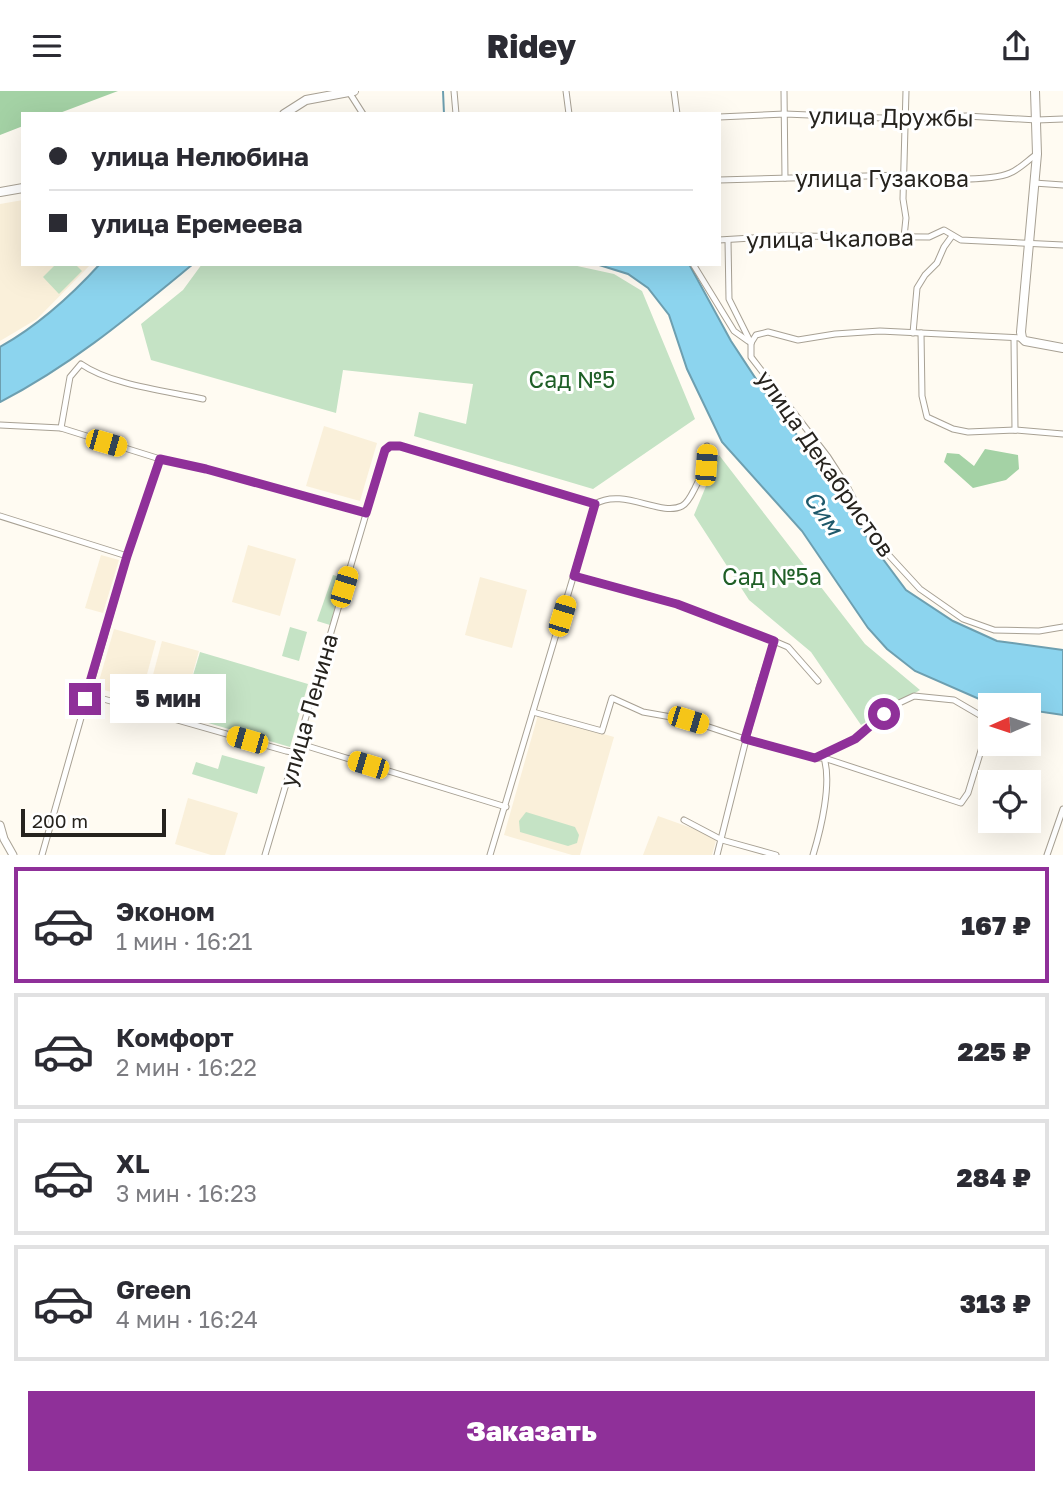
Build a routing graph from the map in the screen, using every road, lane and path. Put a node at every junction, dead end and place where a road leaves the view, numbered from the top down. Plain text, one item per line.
1 (354, 91) edge
2 (454, 91) edge
3 (566, 91) edge
4 (674, 91) edge
5 (785, 91) edge
6 (906, 91) edge
7 (1035, 91) edge
8 (349, 92) edge
9 (329, 93) edge
10 (287, 112) edge
11 (362, 112) edge
12 (456, 112) edge
13 (569, 112) edge
14 (677, 112) edge
15 (785, 114) junction
16 (721, 117) edge
17 (907, 119) junction
18 (1063, 119) edge
19 (1037, 120) junction
20 (1037, 154) junction
21 (904, 175) junction
22 (785, 178) junction
23 (721, 180) edge
24 (1034, 183) junction
25 (1063, 185) edge
26 (21, 188) edge
27 (0, 192) edge
28 (952, 236) junction
29 (904, 237) junction
30 (721, 240) edge
31 (728, 240) junction
32 (1028, 242) junction
33 (1063, 245) edge
34 (694, 266) edge
35 (913, 333) junction
36 (921, 333) junction
37 (1018, 338) junction
38 (751, 343) junction
39 (1063, 348) edge
40 (202, 399) dead end
41 (0, 425) edge
42 (61, 428) junction
43 (1015, 430) junction
44 (1063, 435) edge
45 (708, 446) dead end
46 (159, 461) junction
47 (595, 504) junction
48 (366, 513) junction
49 (0, 516) edge
50 (127, 556) junction
51 (574, 576) junction
52 (1063, 627) edge
53 (774, 641) junction
54 (818, 681) dead end
55 (86, 694) junction
56 (533, 712) junction
57 (745, 739) junction
58 (296, 750) junction
59 (815, 758) junction
60 (824, 758) junction
61 (506, 807) junction
62 (1063, 809) edge
63 (684, 820) dead end
64 (0, 825) edge
65 (722, 840) junction
66 (13, 855) edge
67 (41, 855) edge
68 (265, 855) edge
69 (490, 855) edge
70 (717, 855) edge
71 (776, 855) edge
72 (813, 855) edge
73 (1047, 855) edge

1 - 8 main road
2 - 12 street
3 - 13 street
4 - 14 street
5 - 15 street
6 - 17 street
7 - 19 main road
8 - 9 main road
8 - 11 street
9 - 10 main road
15 - 16 street, улица Дружбы
15 - 17 street, улица Дружбы
15 - 22 street
17 - 19 street, улица Дружбы
17 - 21 street
18 - 19 street, улица Дружбы
19 - 20 main road
20 - 21 street, улица Гузакова
20 - 24 main road
21 - 22 street, улица Гузакова
21 - 29 street
22 - 23 street, улица Гузакова
24 - 25 street
24 - 32 main road
26 - 27 main road
28 - 29 street, улица Чкалова
28 - 32 street, улица Чкалова
28 - 35 street
29 - 31 street, улица Чкалова
30 - 31 street, улица Чкалова
31 - 38 street, улица Декабристов
32 - 33 street, улица Чкалова
32 - 37 main road
34 - 38 street
35 - 36 street
35 - 38 street
36 - 37 street
36 - 43 street
37 - 39 main road
37 - 43 street
38 - 52 street, улица Декабристов
40 - 42 street
41 - 42 street
42 - 46 street
43 - 44 street
45 - 47 street
46 - 48 street
46 - 50 street
47 - 48 street, улица Ленина
47 - 51 street
48 - 58 street, улица Ленина
49 - 50 street
50 - 55 street
51 - 53 street
51 - 56 street
53 - 54 street
53 - 57 street
55 - 58 street
55 - 67 street
56 - 57 street
56 - 61 street
57 - 59 street
57 - 65 street
58 - 61 street
58 - 68 street, улица Ленина
59 - 60 street
59 - 60 street
60 - 72 street
61 - 69 street
62 - 73 street
63 - 65 street
64 - 66 street
65 - 70 street
65 - 71 street

